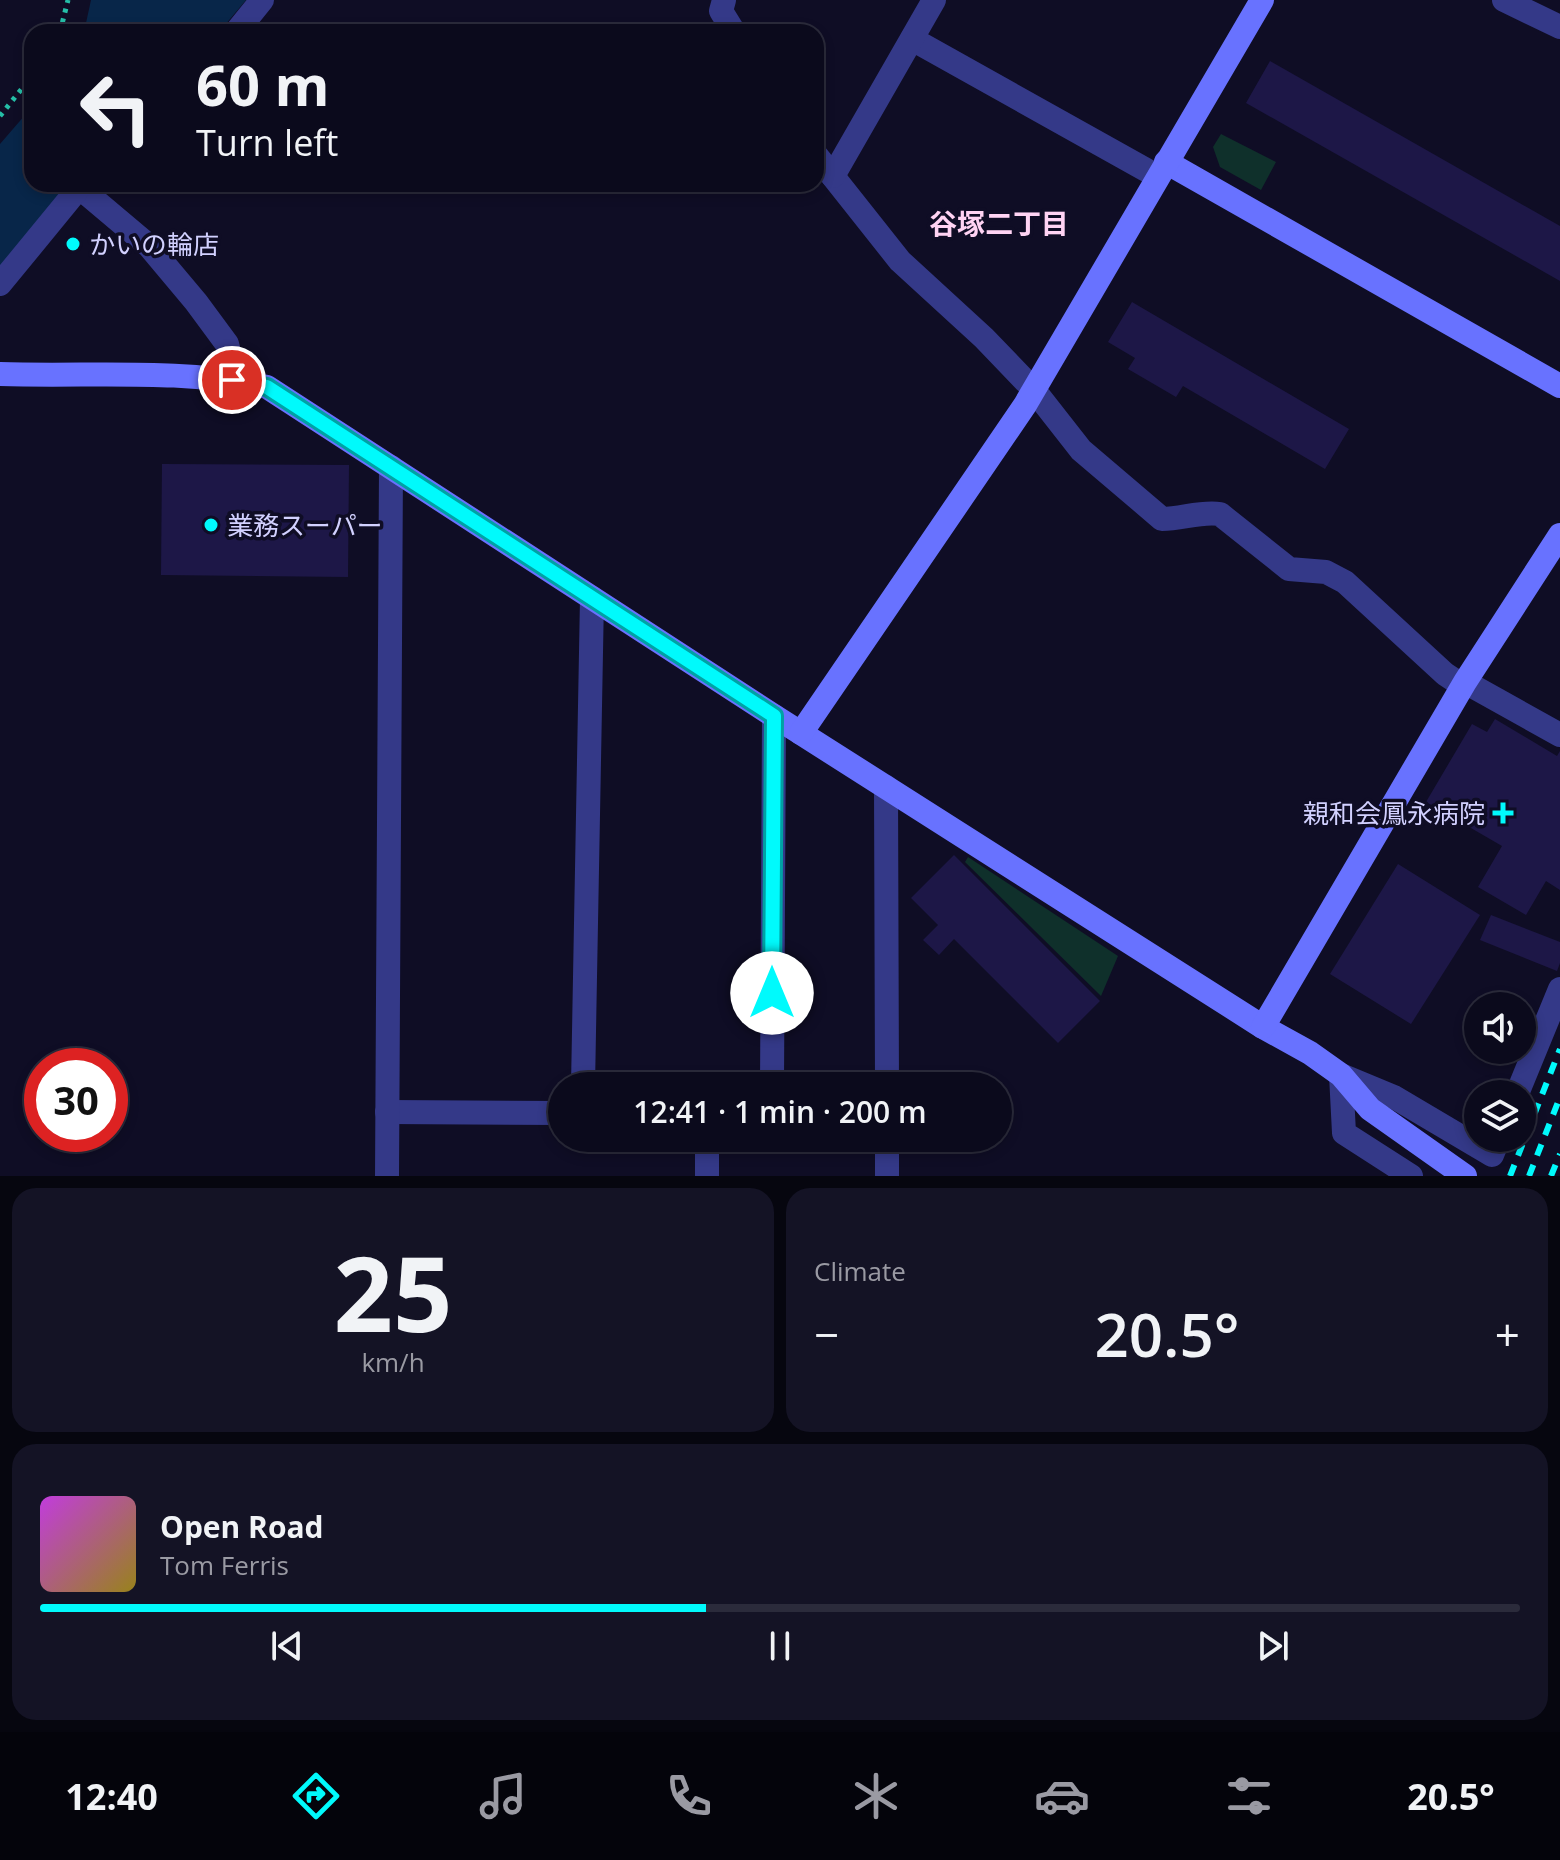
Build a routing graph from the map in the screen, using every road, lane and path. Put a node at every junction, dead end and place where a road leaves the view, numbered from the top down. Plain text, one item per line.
1 (68, 0) edge
2 (262, 0) edge
3 (724, 0) edge
4 (934, 0) edge
5 (1262, 0) edge
6 (1504, 0) edge
7 (62, 24) edge
8 (242, 24) edge
9 (729, 24) edge
10 (1560, 27) edge
11 (912, 39) junction
12 (24, 86) edge
13 (0, 116) edge
14 (824, 165) edge
15 (1162, 169) junction
16 (833, 176) junction
17 (76, 192) edge
18 (88, 192) edge
19 (0, 284) edge
20 (0, 374) edge
21 (232, 380) junction
22 (1560, 386) edge
23 (1034, 390) junction
24 (391, 467) junction
25 (1560, 535) edge
26 (592, 598) junction
27 (1464, 684) junction
28 (774, 716) junction
29 (801, 733) junction
30 (1560, 735) edge
31 (886, 787) junction
32 (1560, 989) edge
33 (1263, 1027) junction
34 (583, 1072) edge
35 (772, 1072) edge
36 (887, 1072) edge
37 (1341, 1075) junction
38 (1523, 1080) edge
39 (387, 1112) junction
40 (548, 1113) edge
41 (1464, 1138) edge
42 (707, 1152) edge
43 (887, 1152) edge
44 (387, 1176) edge
45 (707, 1176) edge
46 (887, 1176) edge
47 (1411, 1176) edge
48 (1465, 1176) edge

1 - 7 path
2 - 8 street
3 - 9 street
4 - 11 street
5 - 15 street
6 - 10 street
11 - 15 street
11 - 16 street
12 - 13 path
14 - 16 street
15 - 22 street
15 - 23 street
16 - 23 street
17 - 19 street
18 - 21 street
20 - 21 street
21 - 24 street
23 - 27 street
23 - 29 street
24 - 26 street
24 - 39 street
25 - 27 street
26 - 28 street
26 - 34 street
27 - 30 street
27 - 33 street
28 - 29 street
28 - 35 street
29 - 31 street
31 - 33 street
31 - 36 street
32 - 38 street
33 - 37 street
37 - 41 street
37 - 47 street
37 - 48 street
39 - 40 street
39 - 44 street
42 - 45 street
43 - 46 street

